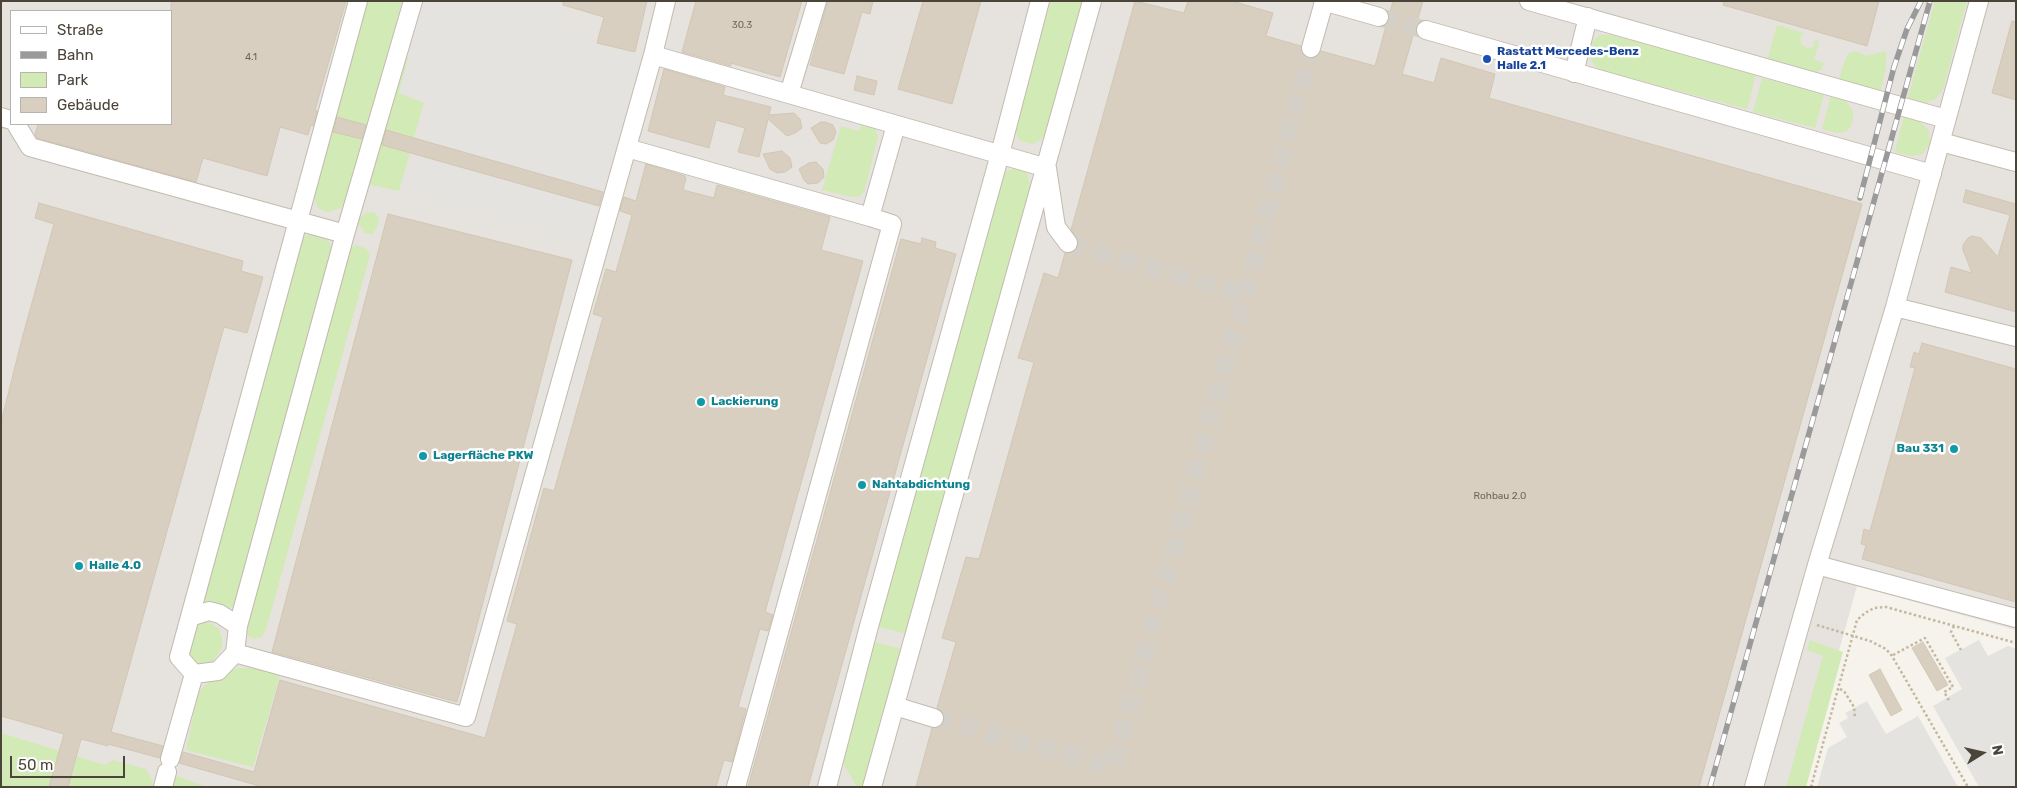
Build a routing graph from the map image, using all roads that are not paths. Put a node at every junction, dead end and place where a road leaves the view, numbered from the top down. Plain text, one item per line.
1 (358, 1) edge
2 (413, 1) edge
3 (666, 1) edge
4 (817, 1) edge
5 (1040, 1) edge
6 (1092, 1) edge
7 (1323, 1) edge
8 (1529, 1) edge
9 (1979, 1) edge
10 (1379, 17) tunnel mouth
11 (1588, 17) junction
12 (1426, 30) tunnel mouth
13 (1311, 48) tunnel mouth
14 (653, 55) junction
15 (1574, 73) junction
16 (789, 94) junction
17 (1946, 119) junction
18 (17, 125) edge
19 (896, 125) junction
20 (1941, 142) junction
21 (627, 148) junction
22 (1000, 154) junction
23 (2016, 162) edge
24 (1046, 168) junction
25 (1932, 174) junction
26 (870, 218) junction
27 (297, 220) junction
28 (345, 234) junction
29 (1068, 243) tunnel mouth
30 (1896, 307) junction
31 (2016, 337) edge
32 (1817, 565) junction
33 (190, 617) junction
34 (2016, 618) edge
35 (238, 626) junction
36 (235, 653) junction
37 (194, 674) junction
38 (895, 706) junction
39 (934, 718) tunnel mouth
40 (167, 773) edge
41 (736, 787) edge
42 (826, 787) edge
43 (872, 787) edge
44 (1754, 787) edge

1 - 27 lane
2 - 28 lane
3 - 14 lane
4 - 16 lane
5 - 22 lane
6 - 24 lane
7 - 10 lane
7 - 13 lane
8 - 11 lane
9 - 17 lane
11 - 15 lane
11 - 17 lane
12 - 15 lane
14 - 16 lane
14 - 21 lane
15 - 25 lane
16 - 19 lane
17 - 20 lane
18 - 27 lane
19 - 22 lane
19 - 26 lane
20 - 23 lane
20 - 25 lane
21 - 26 lane
21 - 36 lane
22 - 24 lane
22 - 42 lane
24 - 29 lane
24 - 38 lane
25 - 30 lane
26 - 41 lane
27 - 28 lane
27 - 33 lane
28 - 35 lane
30 - 31 lane
30 - 32 lane
32 - 34 lane
32 - 44 lane
33 - 35 lane
33 - 37 lane
35 - 36 lane
36 - 37 lane
37 - 40 lane
38 - 39 lane
38 - 43 lane

